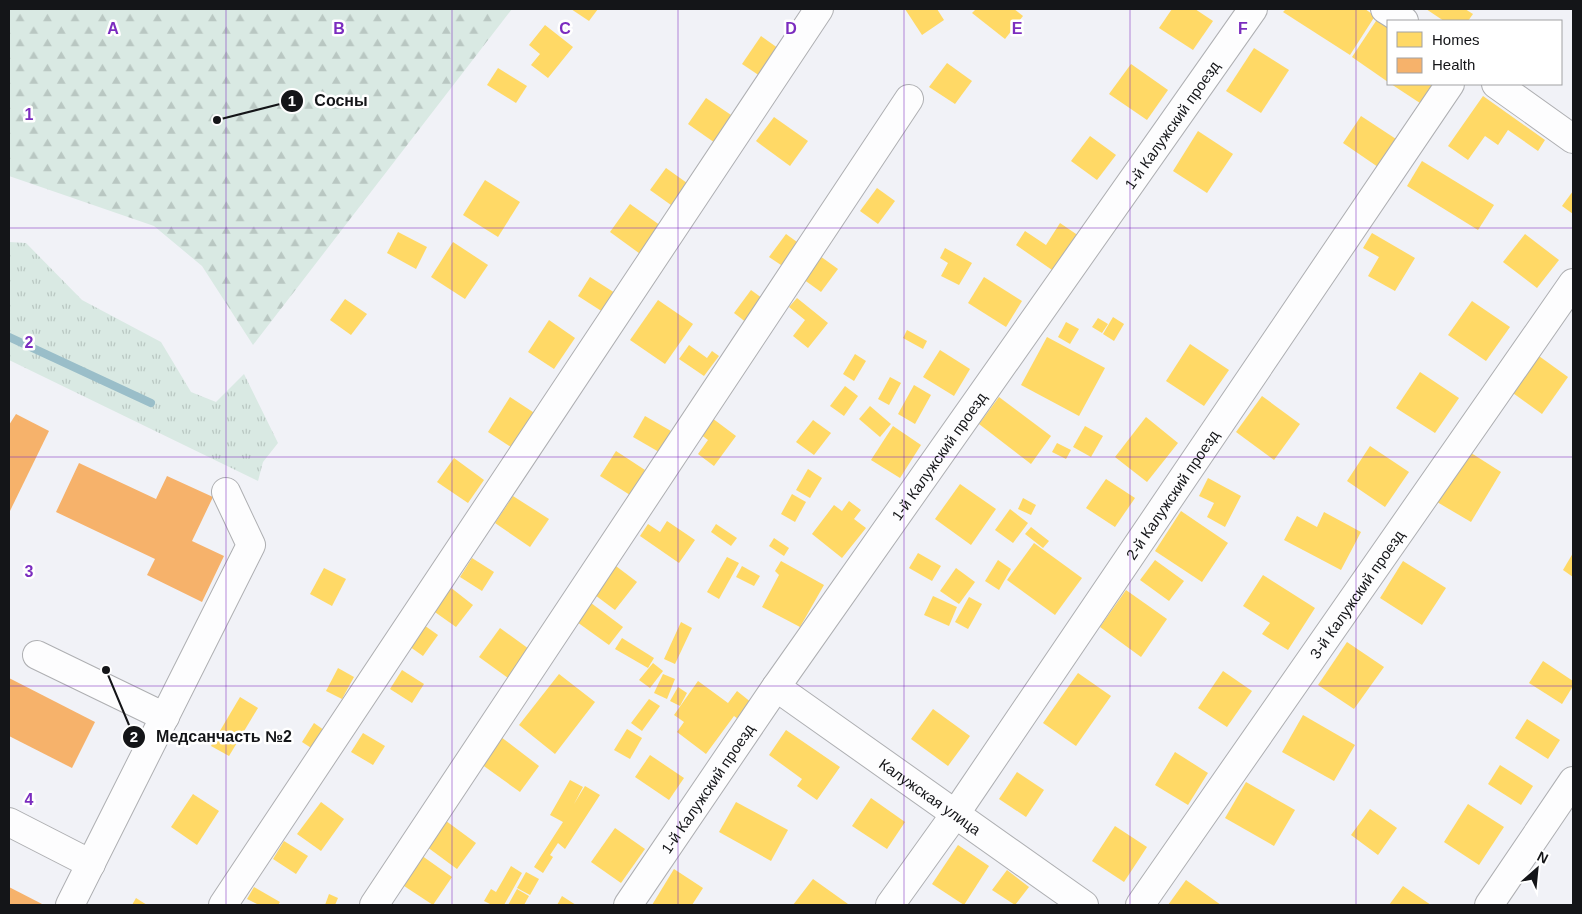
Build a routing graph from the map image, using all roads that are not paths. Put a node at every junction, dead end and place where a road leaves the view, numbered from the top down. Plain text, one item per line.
1 (819, 9) edge
2 (1253, 9) edge
3 (1385, 9) edge
4 (1402, 20) edge
5 (1449, 85) edge
6 (1497, 85) edge
7 (908, 99) dead end
8 (1573, 139) edge
9 (1573, 283) edge
10 (226, 492) dead end
11 (37, 655) dead end
12 (776, 687) junction
13 (165, 716) junction
14 (1573, 781) edge
15 (956, 813) junction
16 (9, 822) edge
17 (91, 864) junction
18 (70, 905) edge
19 (223, 905) edge
20 (374, 905) edge
21 (628, 905) edge
22 (890, 905) edge
23 (1084, 905) edge
24 (1140, 905) edge
25 (1490, 905) edge

1 - 19 street
2 - 12 street, 1-й Калужский проезд
3 - 4 street
5 - 15 street, 2-й Калужский проезд
6 - 8 street
7 - 20 street
9 - 24 street, 3-й Калужский проезд
10 - 13 street
11 - 13 street
12 - 15 street, Калужская улица
12 - 21 street, 1-й Калужский проезд
13 - 17 street
14 - 25 street
15 - 22 street, 2-й Калужский проезд
15 - 23 street, Калужская улица
16 - 17 street
17 - 18 street

